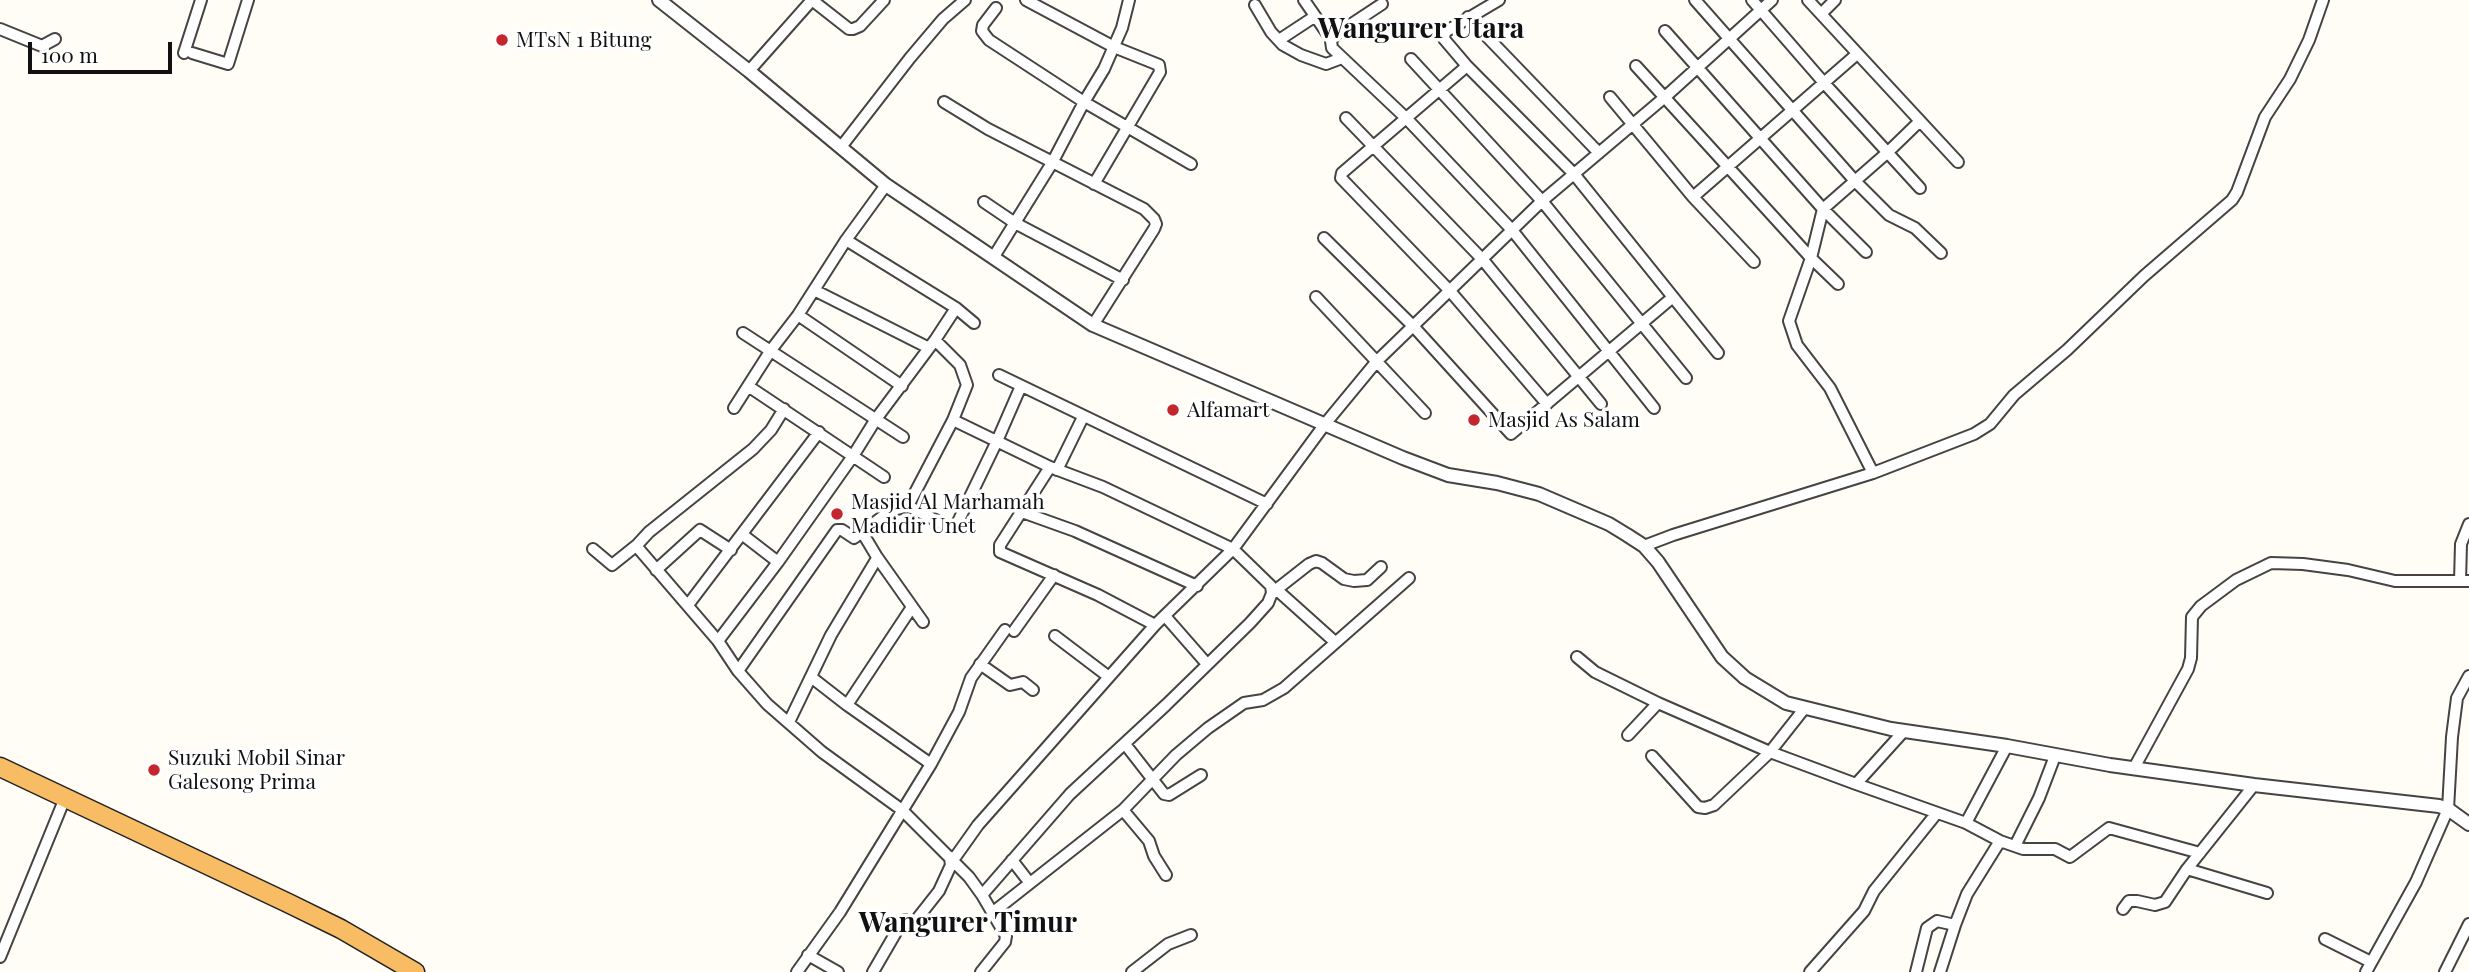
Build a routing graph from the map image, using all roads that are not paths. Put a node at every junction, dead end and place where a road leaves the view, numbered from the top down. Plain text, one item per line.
1 (201, 0) edge
2 (248, 0) edge
3 (659, 0) edge
4 (812, 0) edge
5 (884, 0) edge
6 (965, 0) edge
7 (1026, 0) edge
8 (1129, 0) edge
9 (1304, 0) edge
10 (1499, 0) edge
11 (1695, 0) edge
12 (1752, 0) edge
13 (1772, 0) edge
14 (1808, 0) edge
15 (1835, 0) edge
16 (2323, 0) edge
17 (1382, 4) dead end
18 (1255, 5) dead end
19 (996, 8) dead end
20 (1761, 9) junction
21 (1821, 14) junction
22 (1314, 17) junction
23 (1468, 18) junction
24 (0, 29) edge
25 (1665, 31) dead end
26 (1730, 38) junction
27 (55, 39) dead end
28 (1331, 39) junction
29 (1279, 40) junction
30 (1114, 47) junction
31 (1857, 54) junction
32 (1342, 58) junction
33 (1411, 59) dead end
34 (1467, 65) junction
35 (1636, 66) dead end
36 (1699, 67) junction
37 (749, 71) junction
38 (1825, 84) junction
39 (1438, 90) junction
40 (1610, 97) dead end
41 (1665, 97) junction
42 (944, 102) dead end
43 (1084, 102) junction
44 (1793, 110) junction
45 (1346, 118) dead end
46 (1407, 119) junction
47 (1920, 121) junction
48 (1632, 124) junction
49 (1129, 127) junction
50 (1761, 139) junction
51 (841, 147) junction
52 (1374, 148) junction
53 (1888, 152) junction
54 (1598, 153) junction
55 (1958, 162) dead end
56 (1052, 163) junction
57 (1191, 164) dead end
58 (1728, 167) junction
59 (1574, 174) junction
60 (1855, 181) junction
61 (1094, 184) junction
62 (886, 185) junction
63 (1920, 188) dead end
64 (1693, 197) junction
65 (1542, 201) junction
66 (984, 202) dead end
67 (1823, 209) junction
68 (1015, 223) junction
69 (1512, 230) junction
70 (1324, 239) dead end
71 (846, 240) junction
72 (1866, 252) dead end
73 (1941, 253) dead end
74 (993, 258) junction
75 (1811, 258) junction
76 (1483, 260) junction
77 (1754, 262) dead end
78 (1123, 280) junction
79 (1838, 284) dead end
80 (814, 290) junction
81 (1450, 292) junction
82 (1316, 297) dead end
83 (1673, 297) junction
84 (956, 308) junction
85 (798, 314) junction
86 (974, 323) dead end
87 (1640, 323) junction
88 (1094, 325) junction
89 (1414, 327) junction
90 (743, 332) dead end
91 (932, 344) junction
92 (771, 350) junction
93 (1609, 350) junction
94 (1718, 353) dead end
95 (1377, 361) junction
96 (999, 375) dead end
97 (1579, 377) junction
98 (1686, 378) dead end
99 (748, 386) junction
100 (902, 386) junction
101 (1021, 386) junction
102 (1547, 404) junction
103 (1601, 404) dead end
104 (734, 408) dead end
105 (1654, 408) dead end
106 (784, 410) junction
107 (1425, 413) dead end
108 (1083, 417) junction
109 (876, 419) junction
110 (953, 420) junction
111 (1325, 424) junction
112 (819, 432) junction
113 (903, 437) dead end
114 (997, 441) junction
115 (853, 456) junction
116 (1054, 469) junction
117 (1873, 474) junction
118 (884, 477) dead end
119 (1267, 504) junction
120 (908, 506) junction
121 (1022, 512) junction
122 (2469, 524) edge
123 (862, 532) junction
124 (743, 535) junction
125 (637, 544) junction
126 (1644, 546) junction
127 (593, 549) dead end
128 (1233, 549) junction
129 (730, 550) junction
130 (877, 557) junction
131 (778, 562) junction
132 (1381, 567) dead end
133 (656, 570) junction
134 (1054, 575) junction
135 (1409, 578) dead end
136 (2465, 581) edge
137 (1197, 586) junction
138 (1275, 592) junction
139 (688, 605) junction
140 (912, 607) junction
141 (1165, 616) junction
142 (923, 622) dead end
143 (1155, 625) junction
144 (1055, 636) dead end
145 (718, 640) junction
146 (1335, 642) junction
147 (1577, 657) dead end
148 (980, 664) junction
149 (1207, 664) junction
150 (738, 671) junction
151 (2469, 676) edge
152 (811, 677) junction
153 (1109, 677) junction
154 (1033, 690) dead end
155 (1658, 703) junction
156 (847, 705) junction
157 (1804, 709) junction
158 (789, 722) junction
159 (1904, 731) junction
160 (1629, 736) dead end
161 (1125, 744) junction
162 (2007, 746) junction
163 (1770, 752) junction
164 (2054, 755) junction
165 (1652, 756) dead end
166 (931, 764) junction
167 (0, 767) edge
168 (2134, 768) junction
169 (1201, 775) dead end
170 (1153, 778) junction
171 (1856, 783) junction
172 (2254, 785) junction
173 (65, 798) junction
174 (2448, 809) junction
175 (902, 810) junction
176 (1123, 810) junction
177 (1936, 814) junction
178 (1966, 823) junction
179 (2469, 824) edge
180 (2000, 841) junction
181 (2015, 846) junction
182 (2200, 853) junction
183 (950, 858) junction
184 (1012, 860) junction
185 (2187, 869) junction
186 (1166, 875) dead end
187 (1029, 882) junction
188 (2267, 893) dead end
189 (982, 895) junction
190 (2123, 909) dead end
191 (992, 913) junction
192 (1955, 925) junction
193 (2469, 925) edge
194 (1191, 935) dead end
195 (2325, 939) dead end
196 (808, 954) junction
197 (0, 957) edge
198 (2368, 967) edge
199 (415, 972) edge
200 (797, 972) edge
201 (838, 972) edge
202 (873, 972) edge
203 (981, 972) edge
204 (1132, 972) edge
205 (1810, 972) edge
206 (1916, 972) edge
207 (1940, 972) edge
208 (2445, 972) edge

1 - 2 street
3 - 37 street
4 - 5 street
4 - 37 street
6 - 51 street
7 - 30 street
8 - 30 street
9 - 22 street
10 - 23 street
11 - 26 street
12 - 20 street
13 - 20 street
14 - 21 street
15 - 21 street
16 - 117 street
17 - 28 street
18 - 29 street
19 - 43 street
20 - 26 street
20 - 38 street
21 - 31 street
22 - 28 street
22 - 29 street
23 - 34 street
23 - 54 street
24 - 27 street
25 - 36 street
26 - 36 street
26 - 44 street
28 - 32 street
29 - 32 street
30 - 43 street
30 - 49 street
31 - 38 street
31 - 47 street
32 - 46 street
33 - 39 street
34 - 39 street
34 - 59 street
35 - 41 street
36 - 41 street
36 - 50 street
37 - 51 street
38 - 44 street
38 - 53 street
39 - 46 street
39 - 65 street
40 - 48 street
41 - 48 street
41 - 58 street
42 - 56 street
43 - 49 street
43 - 56 street
44 - 50 street
44 - 60 street
45 - 52 street
46 - 52 street
46 - 69 street
47 - 53 street
47 - 55 street
48 - 54 street
48 - 64 street
49 - 57 street
49 - 61 street
50 - 58 street
50 - 67 street
51 - 62 street
52 - 76 street
52 - 81 street
53 - 60 street
53 - 63 street
54 - 59 street
56 - 61 street
56 - 68 street
58 - 64 street
58 - 75 street
59 - 65 street
59 - 83 street
60 - 67 street
60 - 73 street
61 - 78 street
62 - 71 street
62 - 74 street
64 - 77 street
65 - 69 street
65 - 87 street
66 - 68 street
67 - 72 street
67 - 75 street
68 - 74 street
68 - 78 street
69 - 76 street
69 - 93 street
70 - 89 street
71 - 80 street
71 - 84 street
74 - 88 street
75 - 79 street
75 - 117 street
76 - 81 street
76 - 97 street
78 - 88 street
80 - 85 street
80 - 91 street
81 - 89 street
81 - 102 street
82 - 95 street
83 - 87 street
83 - 94 street
84 - 86 street
84 - 91 street
85 - 92 street
85 - 100 street
87 - 93 street
87 - 98 street
88 - 111 street
89 - 95 street
89 - 102 street
90 - 92 street
91 - 100 street
91 - 110 street
92 - 99 street
92 - 109 street
93 - 97 street
93 - 105 street
95 - 107 street
95 - 111 street
96 - 101 street
97 - 102 street
97 - 103 street
99 - 104 street
99 - 106 street
100 - 109 street
101 - 108 street
101 - 114 street
106 - 112 street
106 - 125 street
108 - 116 street
108 - 119 street
109 - 113 street
109 - 115 street
110 - 114 street
110 - 120 street
111 - 119 street
111 - 126 street
112 - 115 street
112 - 124 street
114 - 116 street
114 - 120 street
115 - 118 street
115 - 131 street
116 - 121 street
116 - 128 street
117 - 126 street
119 - 128 street
120 - 123 street
121 - 134 street
121 - 137 street
122 - 136 street
123 - 130 street
123 - 150 street
124 - 129 street
124 - 131 street
125 - 127 street
125 - 133 street
126 - 157 street
128 - 137 street
128 - 138 street
129 - 133 street
129 - 139 street
130 - 140 street
130 - 152 street
131 - 145 street
132 - 138 street
133 - 139 street
134 - 143 street
134 - 148 street
135 - 146 street
136 - 168 street
137 - 141 street
138 - 146 street
138 - 149 street
139 - 145 street
140 - 142 street
140 - 156 street
141 - 143 street
141 - 149 street
143 - 153 street
144 - 153 street
145 - 150 street
146 - 170 street
147 - 155 street
148 - 154 street
148 - 166 street
149 - 161 street
150 - 158 street
151 - 174 street
152 - 156 street
152 - 158 street
153 - 183 street
155 - 160 street
155 - 163 street
156 - 166 street
157 - 159 street
157 - 163 street
158 - 175 street
159 - 162 street
159 - 171 street
161 - 170 street
161 - 184 street
162 - 164 street
162 - 178 street
163 - 165 street
163 - 171 street
164 - 168 street
164 - 181 street
166 - 175 street
167 - 173 highway
168 - 172 street
169 - 170 street
170 - 176 street
171 - 177 street
172 - 174 street
172 - 182 street
173 - 197 street
173 - 199 highway
174 - 179 street
174 - 198 street
175 - 183 street
175 - 196 street
176 - 186 street
176 - 187 street
177 - 178 street
177 - 205 street
178 - 180 street
180 - 181 street
180 - 192 street
181 - 182 street
182 - 185 street
183 - 189 street
183 - 202 street
184 - 187 street
184 - 189 street
185 - 188 street
185 - 190 street
187 - 191 street
189 - 191 street
191 - 203 street
192 - 206 street
192 - 207 street
193 - 208 street
194 - 204 street
195 - 198 street
196 - 200 street
196 - 201 street

